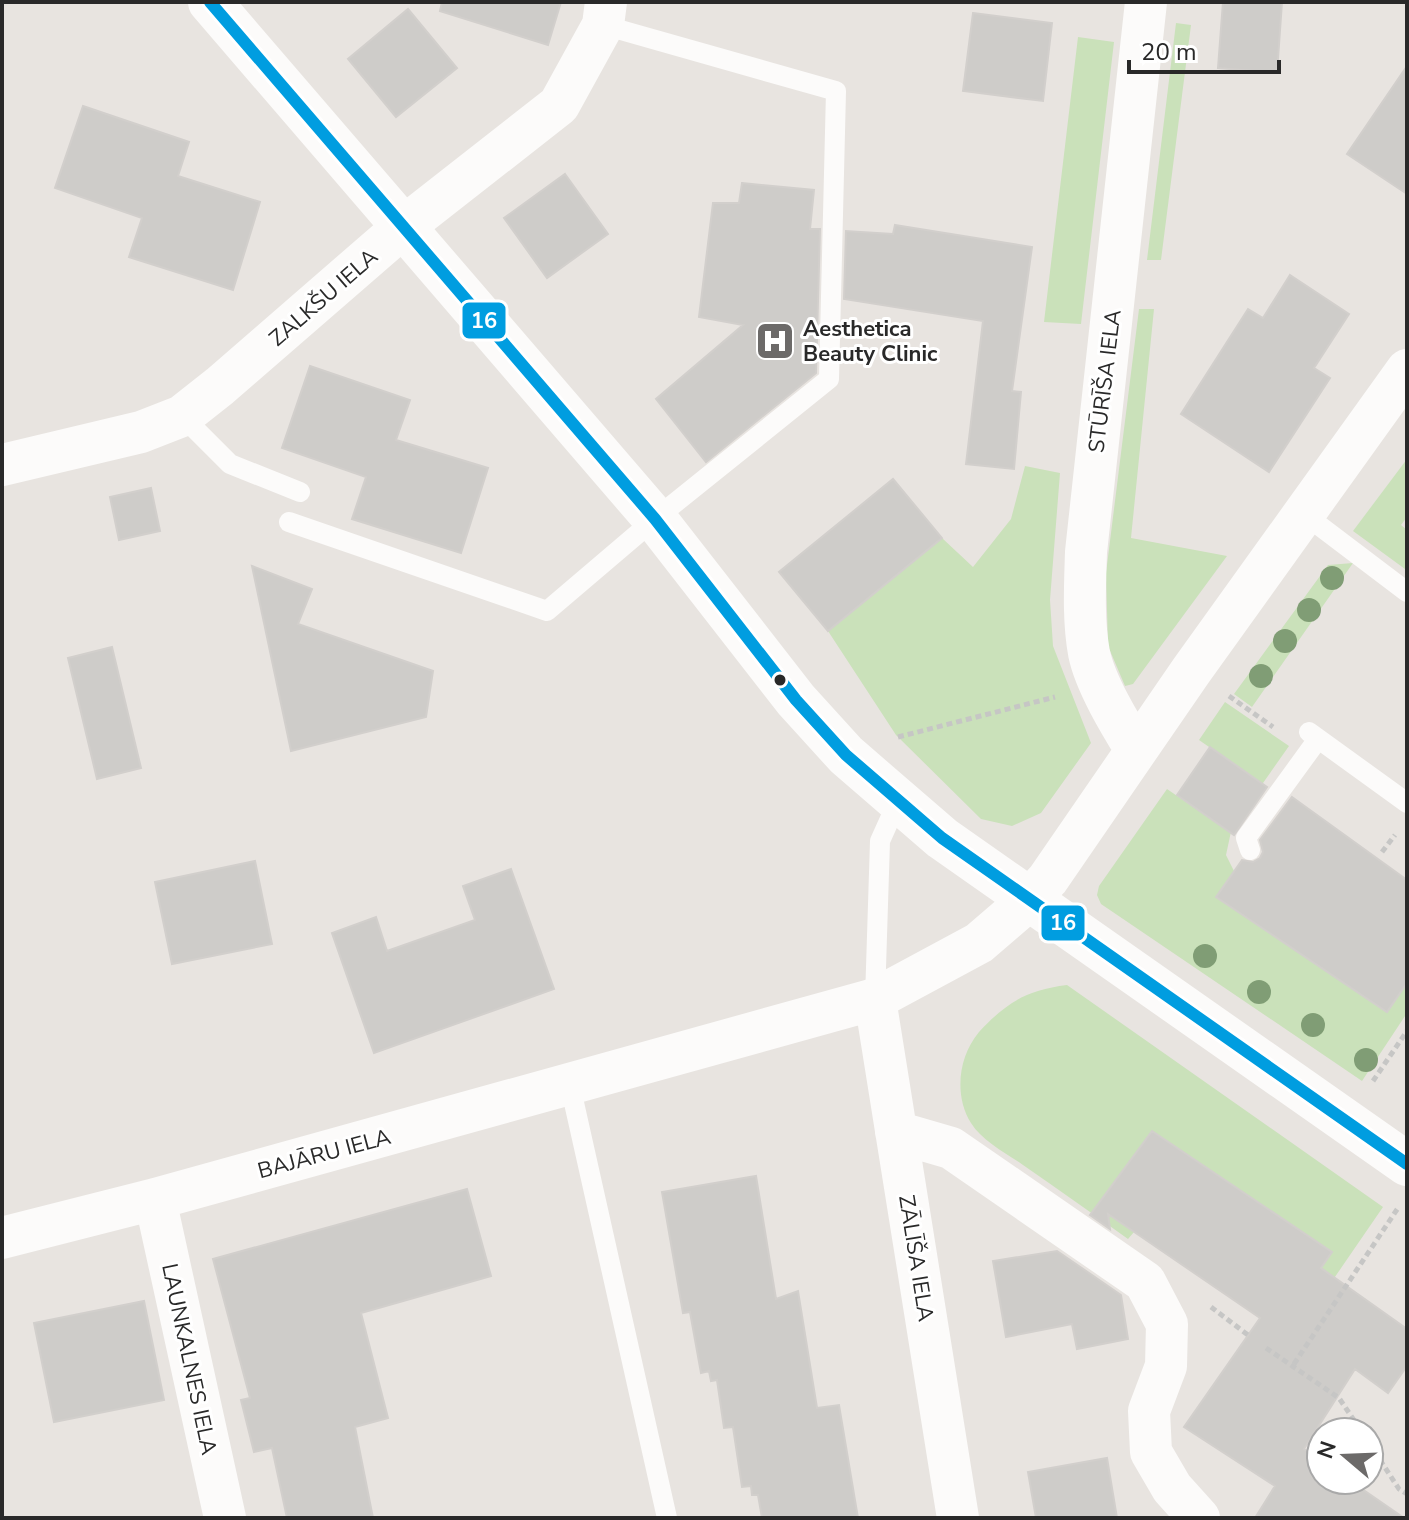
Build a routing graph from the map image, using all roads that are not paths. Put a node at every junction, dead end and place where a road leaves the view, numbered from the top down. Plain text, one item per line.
1 (210, 2) edge
2 (1146, 2) edge
3 (605, 14) edge
4 (402, 228) junction
5 (1407, 370) edge
6 (182, 416) junction
7 (2, 465) edge
8 (300, 492) dead end
9 (1304, 514) junction
10 (655, 519) junction
11 (289, 522) dead end
12 (1407, 592) edge
13 (1136, 750) junction
14 (898, 801) junction
15 (1407, 803) edge
16 (1250, 850) dead end
17 (1029, 900) junction
18 (875, 999) junction
19 (570, 1085) junction
20 (896, 1132) junction
21 (1405, 1183) edge
22 (155, 1199) junction
23 (2, 1238) edge
24 (225, 1518) edge
25 (667, 1518) edge
26 (958, 1518) edge
27 (1199, 1518) edge

1 - 4 street
2 - 13 street, STŪRĪŠA IELA
3 - 4 street, ZALKŠU IELA
3 - 10 lane
4 - 6 street, ZALKŠU IELA
4 - 10 street
5 - 9 street, BAJĀRU IELA
6 - 7 street, ZALKŠU IELA
6 - 8 lane
9 - 12 lane
9 - 13 street, BAJĀRU IELA
10 - 11 lane
10 - 14 street
13 - 17 street, BAJĀRU IELA
14 - 17 street
14 - 18 lane
15 - 16 lane
17 - 18 street, BAJĀRU IELA
17 - 21 street
18 - 19 street, BAJĀRU IELA
18 - 20 street, ZĀLĪŠA IELA
19 - 22 street, BAJĀRU IELA
19 - 25 lane
20 - 26 street, ZĀLĪŠA IELA
20 - 27 street
22 - 23 street, BAJĀRU IELA
22 - 24 street, LAUNKALNES IELA

